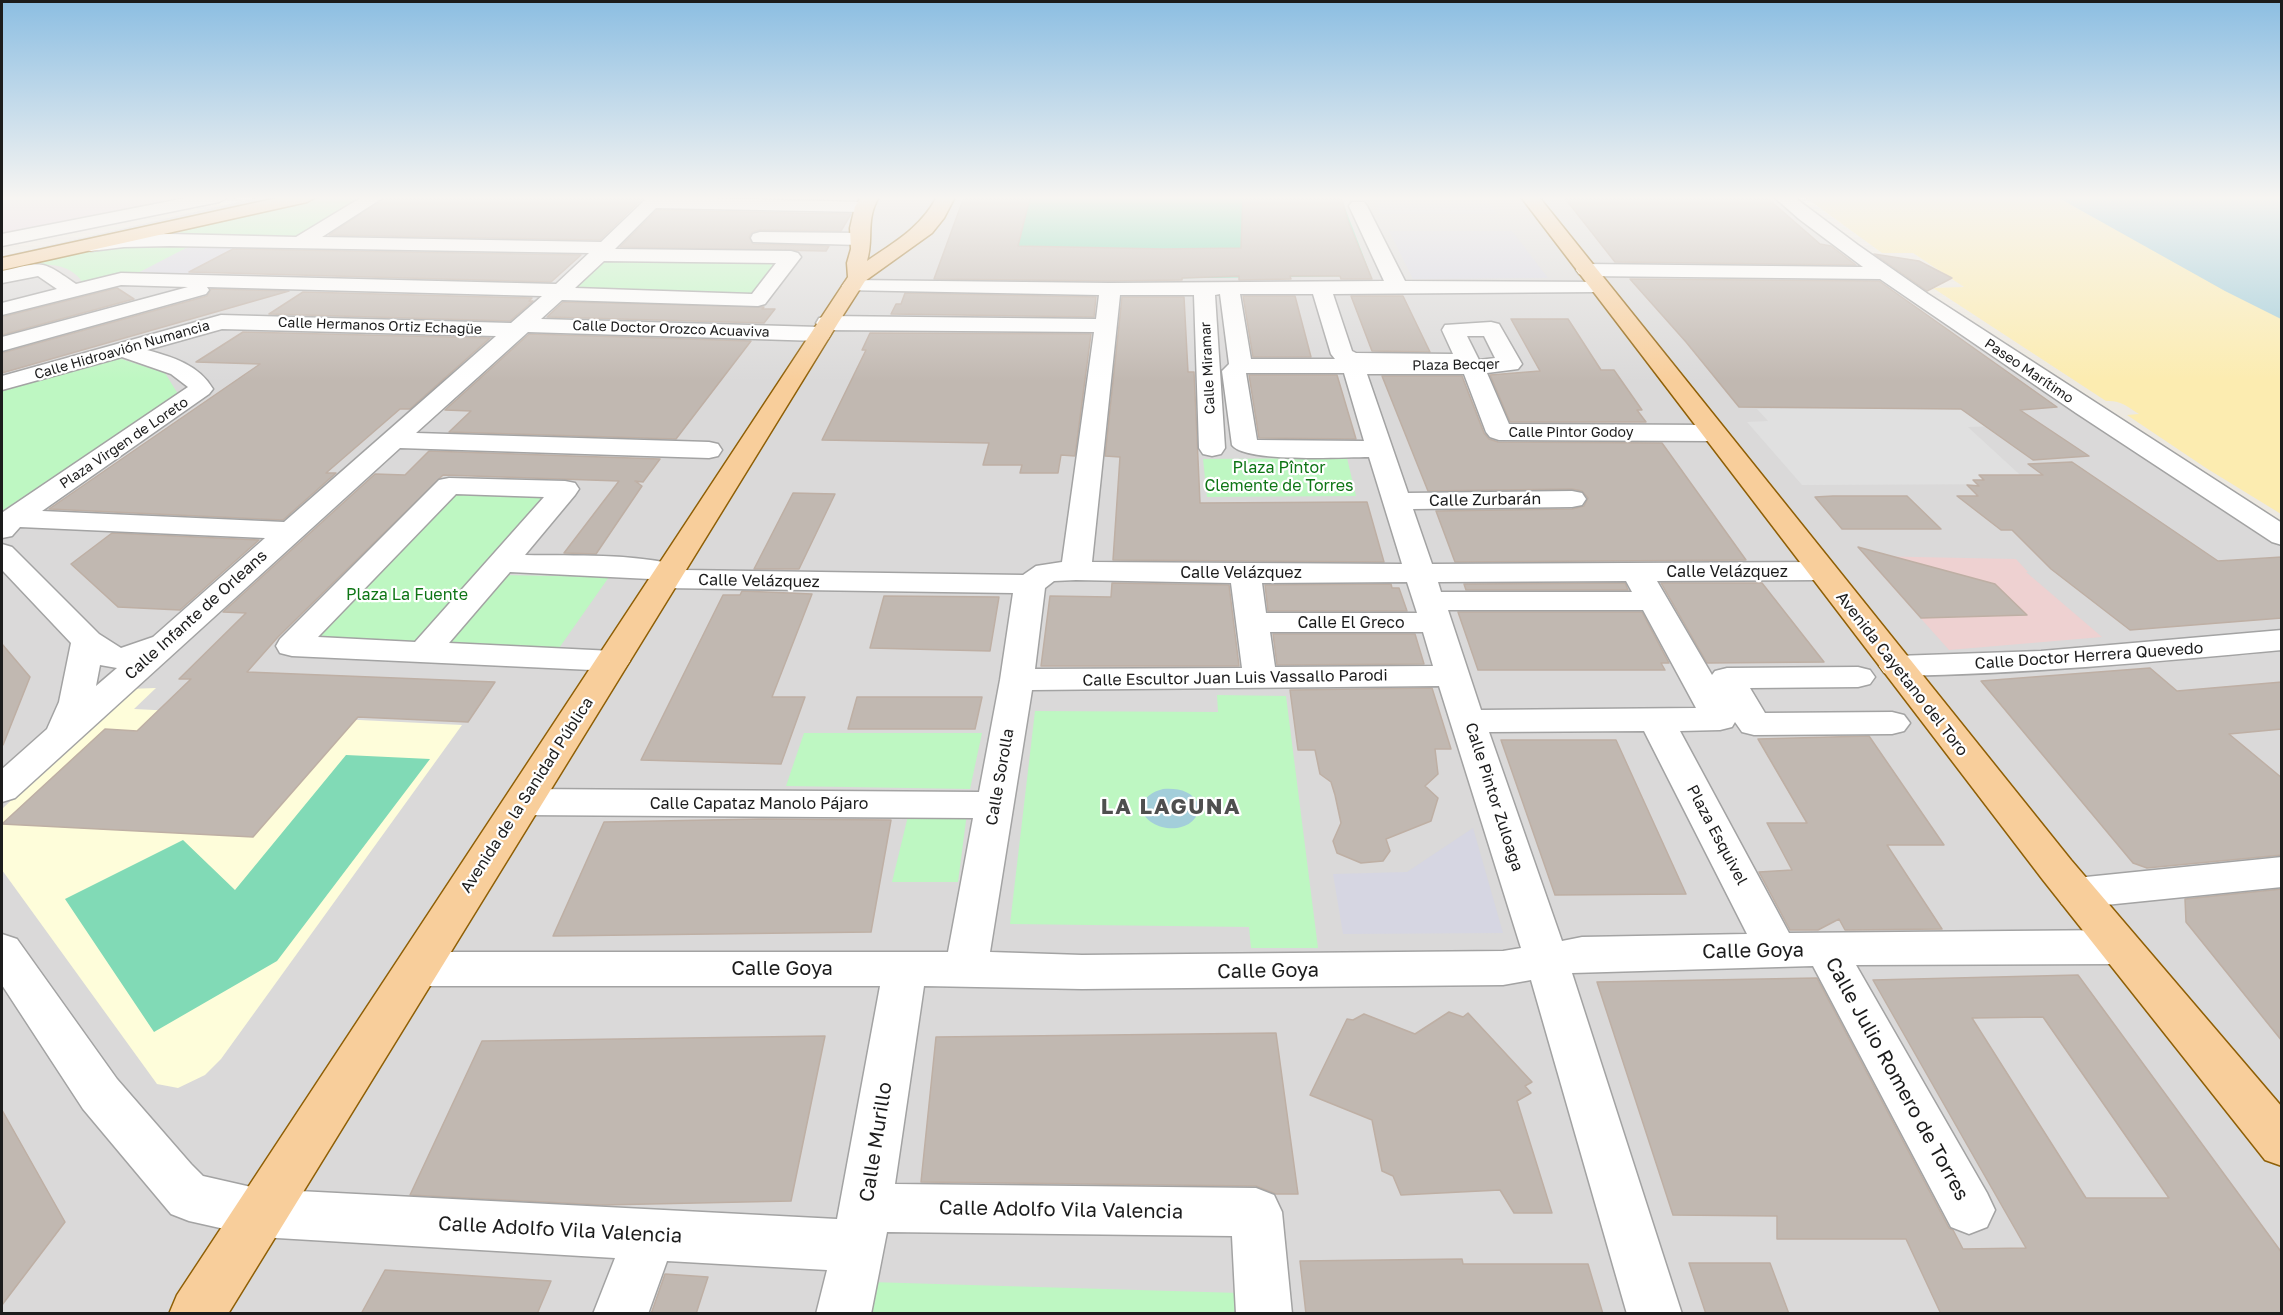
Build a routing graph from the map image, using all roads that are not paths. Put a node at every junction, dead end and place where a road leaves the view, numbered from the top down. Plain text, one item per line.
1 (27, 258) edge
2 (273, 258) edge
3 (594, 258) edge
4 (790, 258) edge
5 (858, 258) edge
6 (886, 258) edge
7 (1383, 258) edge
8 (1577, 258) edge
9 (1863, 258) edge
10 (2, 264) edge
11 (1884, 273) junction
12 (2, 276) edge
13 (1592, 278) junction
14 (235, 281) junction
15 (855, 282) junction
16 (304, 283) junction
17 (1396, 286) junction
18 (1204, 288) junction
19 (1229, 288) junction
20 (1321, 288) junction
21 (1110, 289) junction
22 (73, 291) junction
23 (559, 292) junction
24 (2, 309) edge
25 (243, 322) junction
26 (1106, 326) junction
27 (520, 327) junction
28 (824, 328) junction
29 (2, 345) edge
30 (122, 350) junction
31 (192, 357) junction
32 (1352, 363) junction
33 (1241, 366) junction
34 (1473, 367) junction
35 (2, 383) edge
36 (1714, 433) junction
37 (391, 440) junction
38 (1212, 448) dead end
39 (1379, 448) junction
40 (709, 450) dead end
41 (1572, 499) dead end
42 (1398, 501) junction
43 (6, 524) edge
44 (290, 531) junction
45 (2282, 536) edge
46 (2, 553) edge
47 (502, 563) junction
48 (1076, 571) junction
49 (1821, 571) junction
50 (1637, 573) junction
51 (1245, 574) junction
52 (667, 576) junction
53 (1030, 584) junction
54 (1429, 599) junction
55 (1653, 601) junction
56 (1260, 623) junction
57 (169, 639) junction
58 (2282, 640) edge
59 (88, 641) junction
60 (423, 653) junction
61 (613, 661) junction
62 (1896, 666) junction
63 (1453, 676) junction
64 (1858, 677) dead end
65 (1260, 678) junction
66 (1017, 680) junction
67 (1470, 721) junction
68 (1657, 721) junction
69 (1892, 723) dead end
70 (63, 733) junction
71 (2, 789) edge
72 (523, 802) junction
73 (995, 805) junction
74 (2282, 872) edge
75 (2076, 893) junction
76 (2119, 947) junction
77 (1825, 949) junction
78 (1778, 950) junction
79 (2, 951) edge
80 (1547, 961) junction
81 (416, 969) junction
82 (966, 969) junction
83 (905, 970) junction
84 (2282, 1144) edge
85 (1969, 1209) dead end
86 (260, 1213) junction
87 (862, 1227) junction
88 (650, 1234) junction
89 (196, 1314) edge
90 (620, 1314) edge
91 (843, 1314) edge
92 (1264, 1314) edge
93 (1655, 1314) edge

1 - 10 main road
2 - 14 street
3 - 23 street, Calle Infante de Orleans
4 - 23 street
5 - 15 main road, Avenida de la Sanidad Pública
6 - 15 main road, Avenida de la Sanidad Pública
7 - 17 street
8 - 13 main road, Avenida Cayetano del Toro
9 - 11 street, Paseo Marítimo
11 - 13 street
11 - 45 street, Paseo Marítimo
12 - 22 street
13 - 17 street
13 - 36 main road, Avenida Cayetano del Toro
14 - 16 street
14 - 22 street
14 - 29 street
15 - 21 street
15 - 28 main road, Avenida de la Sanidad Pública
16 - 23 street
16 - 25 street
17 - 20 street
18 - 19 street
18 - 21 street
18 - 38 street, Calle Miramar
19 - 20 street
19 - 33 street, Calle Miramar
20 - 32 street, Calle Pintor Zuloaga
21 - 26 street
22 - 24 street
23 - 27 street, Calle Infante de Orleans
25 - 27 street, Calle Hermanos Ortiz Echagüe
25 - 30 street, Calle Hidroavión Numancia
25 - 31 street
26 - 28 street
26 - 48 street
27 - 28 street, Calle Doctor Orozco Acuaviva
27 - 37 street, Calle Infante de Orleans
28 - 52 main road, Avenida de la Sanidad Pública
30 - 31 street, Plaza Virgen de Loreto
30 - 35 street, Calle Hidroavión Numancia
31 - 43 street, Plaza Virgen de Loreto
32 - 33 street
32 - 34 street, Plaza Becqer
32 - 34 street, Plaza Becqer
32 - 39 street, Calle Pintor Zuloaga
33 - 39 street, Calle Miramar
34 - 36 street, Calle Pintor Godoy
36 - 49 main road, Avenida Cayetano del Toro
37 - 40 street
37 - 44 street, Calle Infante de Orleans
39 - 42 street, Calle Pintor Zuloaga
41 - 42 street, Calle Zurbarán
42 - 54 street, Calle Pintor Zuloaga
43 - 44 street
44 - 57 street, Calle Infante de Orleans
46 - 59 street
47 - 52 street
47 - 60 street
47 - 60 street
48 - 51 street, Calle Velázquez
48 - 53 street, Calle Velázquez
49 - 50 street, Calle Velázquez
49 - 62 main road, Avenida Cayetano del Toro
50 - 54 street, Calle Velázquez
50 - 55 street
51 - 54 street, Calle Velázquez
51 - 56 street
52 - 53 street, Calle Velázquez
52 - 61 main road, Avenida de la Sanidad Pública
53 - 66 street, Calle Sorolla
54 - 55 street
54 - 56 street, Calle El Greco
54 - 63 street, Calle Pintor Zuloaga
55 - 68 street
56 - 65 street
57 - 59 street
57 - 70 street, Calle Infante de Orleans
58 - 62 street, Calle Doctor Herrera Quevedo
59 - 70 street
60 - 61 street
61 - 72 main road, Avenida de la Sanidad Pública
62 - 75 main road, Avenida Cayetano del Toro
63 - 65 street, Calle Escultor Juan Luis Vassallo Parodi
63 - 67 street, Calle Pintor Zuloaga
64 - 69 street
65 - 66 street, Calle Escultor Juan Luis Vassallo Parodi
66 - 73 street, Calle Sorolla
67 - 68 street
67 - 80 street, Calle Pintor Zuloaga
68 - 78 street, Plaza Esquivel
70 - 71 street, Calle Infante de Orleans
72 - 73 street, Calle Capataz Manolo Pájaro
72 - 81 main road, Avenida de la Sanidad Pública
73 - 82 street, Calle Sorolla
74 - 75 street
75 - 76 main road, Avenida Cayetano del Toro
76 - 77 street, Calle Goya
76 - 84 main road, Avenida Cayetano del Toro
77 - 78 street, Calle Goya
77 - 85 street, Calle Julio Romero de Torres
78 - 80 street, Calle Goya
79 - 86 street, Calle Adolfo Vila Valencia
80 - 82 street, Calle Goya
80 - 93 street, Calle Pintor Zuloaga
81 - 83 street, Calle Goya
81 - 86 main road, Avenida de la Sanidad Pública
82 - 83 street, Calle Goya
83 - 87 street, Calle Murillo
86 - 88 street, Calle Adolfo Vila Valencia
86 - 89 main road, Avenida de la Sanidad Pública
87 - 88 street, Calle Adolfo Vila Valencia
87 - 91 street, Calle Murillo
87 - 92 street, Calle Adolfo Vila Valencia
88 - 90 street

